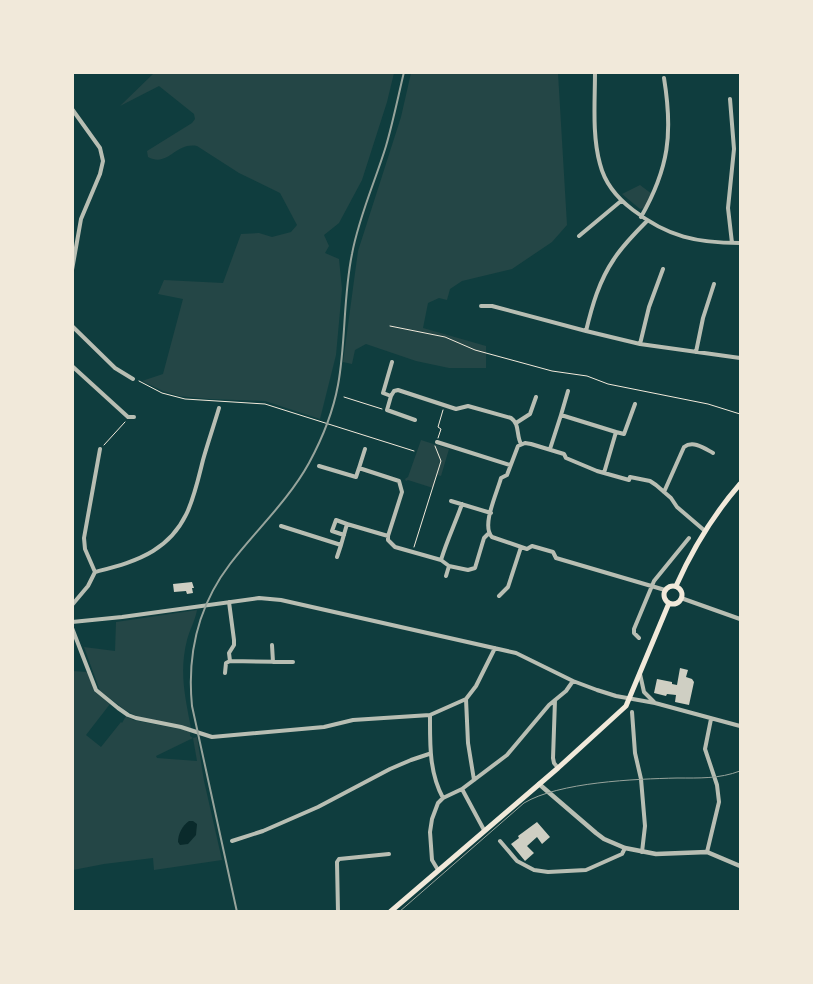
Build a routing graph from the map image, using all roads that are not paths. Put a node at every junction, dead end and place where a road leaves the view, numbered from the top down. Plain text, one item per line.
1 (595, 72) edge
2 (664, 78) dead end
3 (730, 99) dead end
4 (72, 109) edge
5 (621, 201) junction
6 (641, 217) junction
7 (647, 221) junction
8 (579, 236) dead end
9 (740, 242) edge
10 (732, 243) junction
11 (663, 269) dead end
12 (72, 270) edge
13 (714, 284) dead end
14 (481, 306) dead end
15 (72, 326) edge
16 (586, 332) junction
17 (640, 344) junction
18 (696, 352) junction
19 (740, 358) edge
20 (392, 362) dead end
21 (72, 366) edge
22 (133, 379) road end
23 (568, 391) dead end
24 (391, 396) junction
25 (536, 396) dead end
26 (634, 404) dead end
27 (219, 408) dead end
28 (561, 415) junction
29 (134, 417) dead end
30 (415, 420) dead end
31 (516, 423) junction
32 (616, 432) junction
33 (437, 442) road end
34 (521, 444) junction
35 (100, 449) road end
36 (365, 449) dead end
37 (550, 449) junction
38 (714, 453) dead end
39 (510, 465) junction
40 (319, 466) dead end
41 (359, 468) junction
42 (604, 473) junction
43 (740, 484) edge
44 (664, 492) junction
45 (451, 501) dead end
46 (462, 504) junction
47 (491, 513) junction
48 (347, 524) junction
49 (281, 526) dead end
50 (705, 531) junction
51 (488, 534) junction
52 (344, 535) junction
53 (388, 536) junction
54 (689, 538) dead end
55 (341, 545) junction
56 (521, 547) junction
57 (337, 557) dead end
58 (440, 560) junction
59 (449, 566) junction
60 (95, 572) junction
61 (446, 576) dead end
62 (653, 586) junction
63 (676, 586) junction
64 (665, 590) junction
65 (499, 596) dead end
66 (681, 598) junction
67 (229, 602) junction
68 (668, 603) junction
69 (72, 605) edge
70 (740, 619) edge
71 (72, 622) edge
72 (72, 628) edge
73 (639, 638) dead end
74 (272, 644) dead end
75 (495, 648) junction
76 (230, 661) junction
77 (272, 662) junction
78 (293, 662) dead end
79 (225, 673) dead end
80 (640, 674) junction
81 (573, 681) junction
82 (466, 699) junction
83 (629, 699) junction
84 (554, 700) junction
85 (656, 703) junction
86 (632, 712) dead end
87 (430, 716) junction
88 (711, 719) junction
89 (740, 726) edge
90 (430, 754) junction
91 (558, 768) junction
92 (474, 780) junction
93 (538, 784) junction
94 (462, 789) junction
95 (443, 798) junction
96 (484, 830) junction
97 (232, 841) dead end
98 (500, 841) dead end
99 (625, 848) junction
100 (642, 852) junction
101 (707, 852) junction
102 (389, 854) dead end
103 (740, 866) edge
104 (438, 870) junction
105 (338, 912) edge
106 (390, 912) edge

1 - 5 street
2 - 6 street
3 - 10 street
4 - 12 street
5 - 6 street
5 - 8 street
6 - 7 street
7 - 10 street
7 - 16 street
9 - 10 street
11 - 17 street
13 - 18 street
14 - 16 street
15 - 22 street
16 - 17 street
17 - 18 street
18 - 19 street
20 - 24 street
21 - 29 street
23 - 28 street
24 - 30 street
24 - 31 street
25 - 31 street
26 - 32 street
27 - 60 street
28 - 32 street
28 - 37 street
31 - 34 street
32 - 42 street
33 - 39 street
34 - 37 street
34 - 39 street
35 - 60 street
36 - 41 street
37 - 42 street
38 - 44 street
39 - 47 street
40 - 41 street
41 - 53 street
42 - 44 street
43 - 50 main road
44 - 50 street
45 - 46 street
46 - 47 street
46 - 58 street
47 - 51 street
48 - 52 street
48 - 52 street
48 - 53 street
49 - 55 street
50 - 63 main road
51 - 56 street
51 - 59 street
52 - 55 street
53 - 58 street
54 - 62 street
55 - 57 street
56 - 62 street
56 - 65 street
58 - 59 street
59 - 61 street
60 - 69 street
62 - 64 street
62 - 73 street
63 - 64 main road
63 - 66 main road
64 - 68 main road
66 - 68 main road
66 - 70 street
67 - 71 street
67 - 75 street
67 - 76 street
68 - 80 main road
72 - 87 street
74 - 77 street
75 - 81 street
75 - 82 street
76 - 77 street
76 - 79 street
77 - 78 street
80 - 83 main road
80 - 85 street
81 - 83 street
81 - 84 street
82 - 87 street
82 - 92 street
83 - 85 street
83 - 91 main road
84 - 91 street
84 - 92 street
85 - 88 street
86 - 100 street
87 - 90 street
88 - 89 street
88 - 101 street
90 - 95 street
90 - 97 street
91 - 93 main road
92 - 94 street
93 - 96 main road
93 - 99 street
94 - 95 street
94 - 96 street
95 - 104 street
96 - 104 main road
98 - 99 street
99 - 100 street
100 - 101 street
101 - 103 street
102 - 105 street
104 - 106 main road

